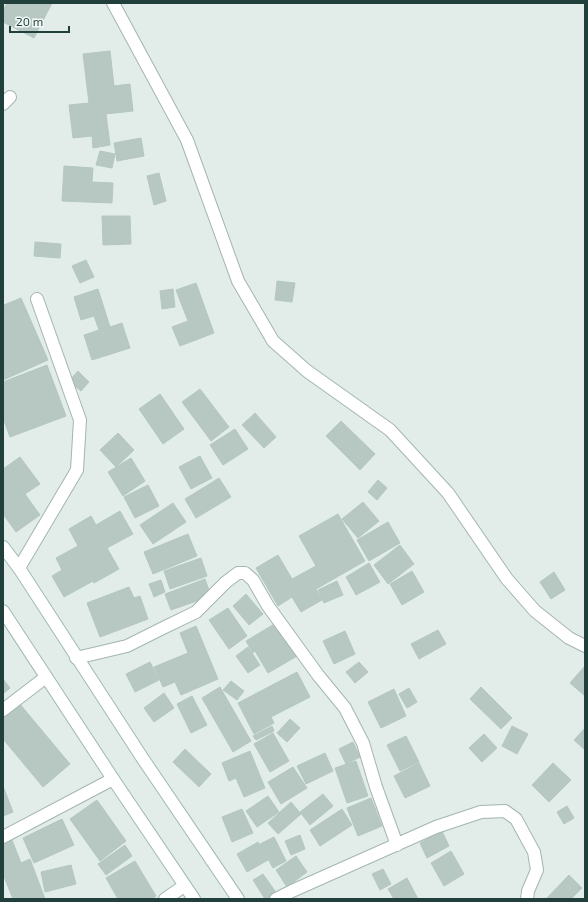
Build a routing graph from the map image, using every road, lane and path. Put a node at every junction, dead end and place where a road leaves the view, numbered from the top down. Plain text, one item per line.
1 (113, 3) edge
2 (37, 299) dead end
3 (3, 547) edge
4 (18, 568) junction
5 (3, 611) edge
6 (585, 646) edge
7 (76, 658) junction
8 (46, 678) junction
9 (3, 710) edge
10 (113, 779) junction
11 (3, 837) edge
12 (397, 845) junction
13 (184, 886) junction
14 (165, 899) edge
15 (194, 899) edge
16 (238, 899) edge
17 (276, 899) edge
18 (528, 899) edge

1 - 6 street
2 - 4 street
3 - 4 street
4 - 7 street
5 - 8 street
7 - 12 street
7 - 16 street
8 - 9 street
8 - 10 street
10 - 11 street
10 - 13 street
12 - 17 street
12 - 18 street
13 - 14 street
13 - 15 street

